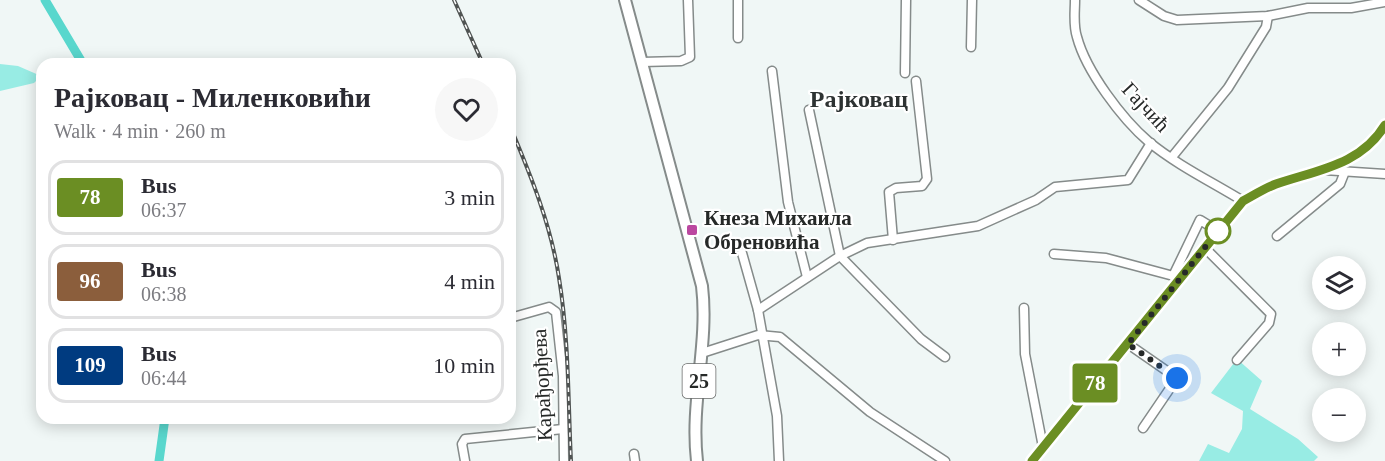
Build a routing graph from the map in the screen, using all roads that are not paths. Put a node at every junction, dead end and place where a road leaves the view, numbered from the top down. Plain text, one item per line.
1 (626, 0) edge
2 (688, 0) edge
3 (738, 0) edge
4 (906, 0) edge
5 (972, 0) edge
6 (1075, 0) edge
7 (1139, 0) edge
8 (1385, 2) edge
9 (1309, 4) edge
10 (1353, 4) edge
11 (1268, 16) junction
12 (738, 38) dead end
13 (971, 47) dead end
14 (642, 62) junction
15 (772, 71) dead end
16 (905, 73) dead end
17 (916, 81) dead end
18 (809, 110) dead end
19 (1385, 125) edge
20 (1151, 143) junction
21 (1173, 157) junction
22 (1324, 170) junction
23 (1344, 174) junction
24 (1385, 174) edge
25 (1243, 201) junction
26 (1218, 231) junction
27 (1277, 236) dead end
28 (893, 240) junction
29 (1205, 248) junction
30 (742, 252) dead end
31 (1054, 254) dead end
32 (840, 256) junction
33 (1177, 276) junction
34 (807, 277) junction
35 (1024, 309) dead end
36 (758, 310) junction
37 (516, 316) edge
38 (762, 335) junction
39 (1128, 344) junction
40 (702, 353) junction
41 (945, 357) dead end
42 (1237, 360) dead end
43 (1143, 428) dead end
44 (563, 429) junction
45 (1043, 447) junction
46 (465, 461) edge
47 (564, 461) edge
48 (697, 461) edge
49 (779, 461) edge
50 (945, 461) edge
51 (1032, 461) edge

1 - 14 main road, 25
2 - 14 street
3 - 12 street
4 - 16 street
5 - 13 street
6 - 20 street, Гајчић
7 - 11 street
8 - 10 street
9 - 10 street
9 - 11 street
11 - 21 street
14 - 40 main road, 25
15 - 34 street
17 - 28 street
18 - 32 street
19 - 22 street
20 - 21 street, Гајчић
20 - 28 street
21 - 25 street, Гајчић
22 - 23 street
22 - 25 street
23 - 24 street
23 - 27 street
25 - 26 street
26 - 29 street
26 - 33 street
28 - 32 street
29 - 33 street
29 - 42 street
30 - 36 street
31 - 33 street
32 - 34 street
32 - 41 street
33 - 39 street
34 - 36 street
35 - 45 street
36 - 38 street
37 - 44 street, Карађорђева
38 - 40 street
38 - 49 street
38 - 50 street
39 - 43 street
39 - 45 street
40 - 48 main road, 25
44 - 46 street
44 - 47 street, Карађорђева
45 - 51 street

